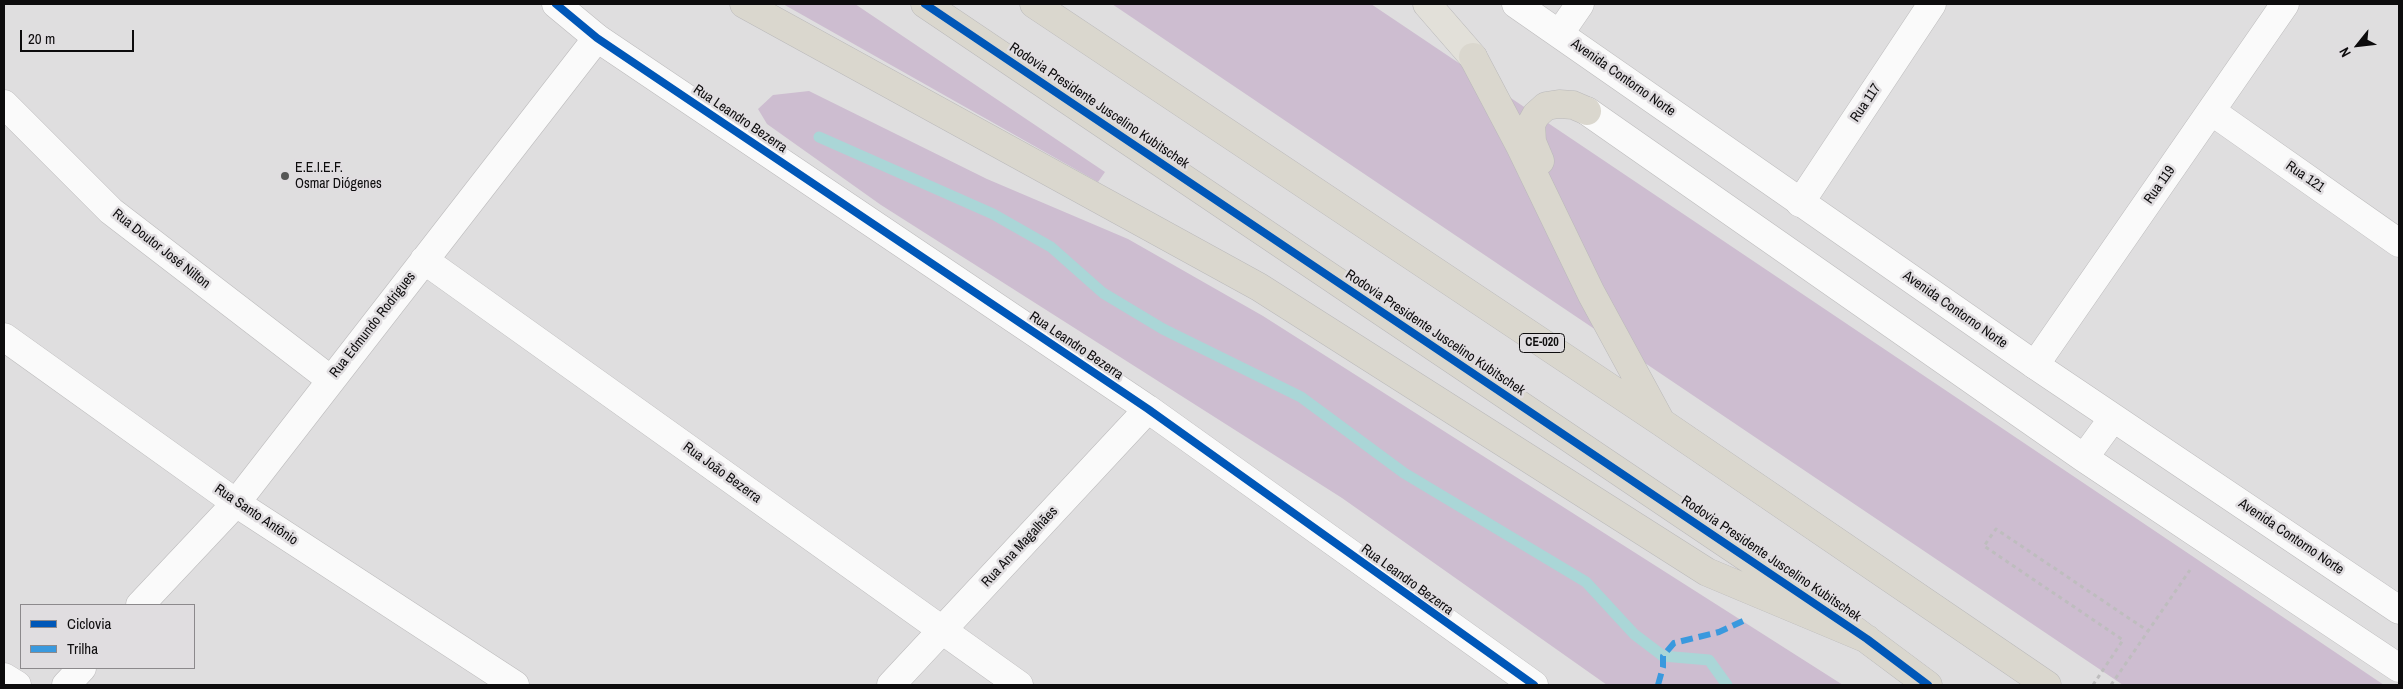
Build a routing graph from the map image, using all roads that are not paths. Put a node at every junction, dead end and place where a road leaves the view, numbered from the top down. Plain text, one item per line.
1 (556, 4) edge
2 (744, 4) edge
3 (925, 4) edge
4 (1034, 4) edge
5 (1428, 4) edge
6 (1441, 4) edge
7 (1516, 4) edge
8 (1580, 4) edge
9 (1932, 4) edge
10 (2285, 4) edge
11 (1560, 34) junction
12 (597, 38) junction
13 (1473, 57) junction
14 (4, 104) edge
15 (1586, 111) joint
16 (2211, 111) junction
17 (1800, 203) junction
18 (2399, 243) edge
19 (424, 260) junction
20 (1592, 293) junction
21 (4, 337) edge
22 (2035, 365) junction
23 (331, 380) junction
24 (1148, 409) junction
25 (2113, 418) junction
26 (1661, 422) junction
27 (2084, 458) junction
28 (236, 503) junction
29 (141, 604) edge
30 (2399, 610) edge
31 (942, 630) junction
32 (1867, 639) junction
33 (2399, 668) edge
34 (81, 669) edge
35 (4, 677) edge
36 (17, 685) edge
37 (66, 685) edge
38 (515, 685) edge
39 (891, 685) edge
40 (1019, 685) edge
41 (1534, 685) edge
42 (1928, 685) edge
43 (2047, 685) edge

1 - 12 street, Rua Leandro Bezerra
2 - 32 highway
3 - 32 highway, Rodovia Presidente Juscelino Kubitschek
4 - 26 highway, CE-020
5 - 13 main road
6 - 13 main road
7 - 11 street, Avenida Contorno Norte
8 - 11 street
9 - 17 street, Rua 117
10 - 16 street, Rua 119
11 - 17 street, Avenida Contorno Norte
12 - 19 street, Rua Edmundo Rodrigues
12 - 24 street, Rua Leandro Bezerra
13 - 20 highway
14 - 23 street, Rua Doutor José Nilton
15 - 20 highway
15 - 27 street
16 - 18 street, Rua 121
16 - 22 street, Rua 119
17 - 22 street, Avenida Contorno Norte
19 - 23 street, Rua Edmundo Rodrigues
19 - 31 street, Rua João Bezerra
20 - 26 highway
21 - 28 street, Rua Santo Antônio
22 - 25 street, Avenida Contorno Norte
23 - 28 street, Rua Edmundo Rodrigues
24 - 31 street, Rua Ana Magalhães
24 - 41 street, Rua Leandro Bezerra
25 - 27 street
25 - 30 street, Avenida Contorno Norte
26 - 43 highway, CE-020
27 - 33 street
28 - 29 street, Rua Edmundo Rodrigues
28 - 38 street, Rua Santo Antônio
31 - 39 street, Rua Ana Magalhães
31 - 40 street, Rua João Bezerra
32 - 42 highway, Rodovia Presidente Juscelino Kubitschek
34 - 37 street
35 - 36 street

